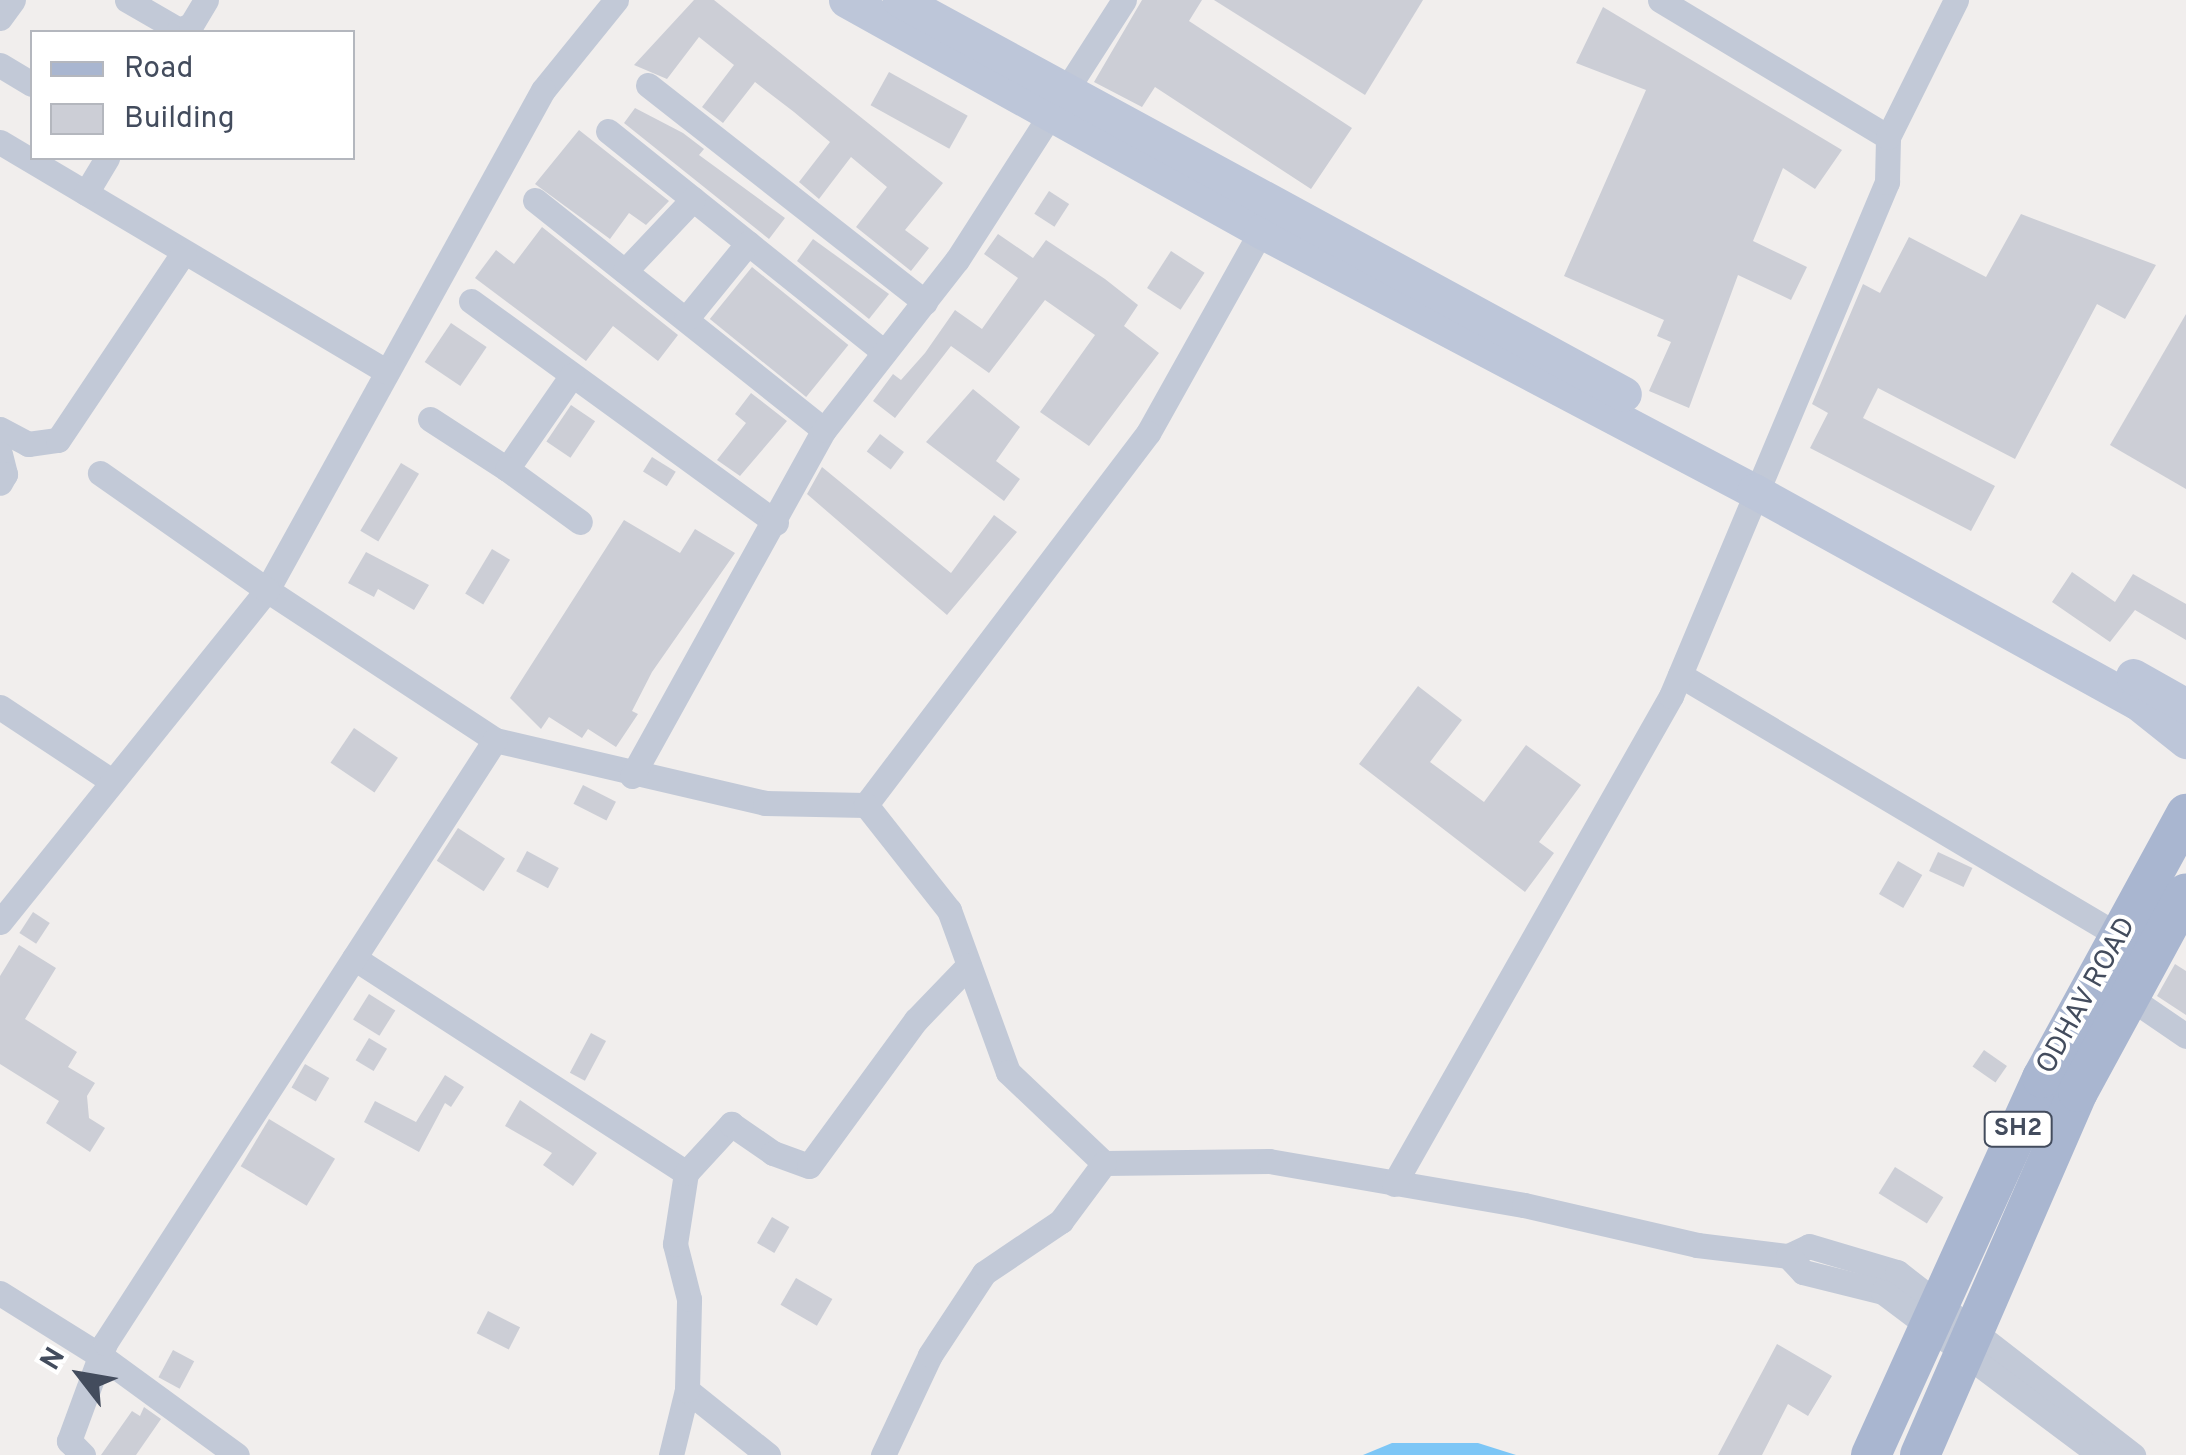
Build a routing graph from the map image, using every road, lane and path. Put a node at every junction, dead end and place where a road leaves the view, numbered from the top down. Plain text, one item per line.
1 (12, 0) edge
2 (127, 0) edge
3 (206, 0) edge
4 (616, 0) edge
5 (846, 0) edge
6 (900, 0) edge
7 (1124, 0) edge
8 (1660, 0) edge
9 (1956, 0) edge
10 (0, 18) edge
11 (0, 65) edge
12 (30, 83) edge
13 (648, 85) dead end
14 (1058, 103) junction
15 (608, 131) dead end
16 (1888, 137) junction
17 (0, 142) edge
18 (30, 160) edge
19 (30, 160) edge
20 (106, 160) edge
21 (86, 193) junction
22 (693, 199) junction
23 (535, 200) dead end
24 (1261, 231) junction
25 (748, 243) junction
26 (184, 252) junction
27 (624, 271) junction
28 (471, 301) dead end
29 (925, 302) junction
30 (686, 319) junction
31 (884, 352) junction
32 (387, 372) junction
33 (572, 374) junction
34 (430, 419) dead end
35 (0, 429) edge
36 (824, 430) junction
37 (0, 454) edge
38 (506, 470) junction
39 (100, 473) dead end
40 (1759, 480) junction
41 (0, 483) edge
42 (580, 522) dead end
43 (776, 523) junction
44 (267, 590) junction
45 (1680, 675) junction
46 (2186, 706) edge
47 (1, 708) edge
48 (495, 740) junction
49 (2186, 741) edge
50 (632, 776) junction
51 (112, 780) junction
52 (866, 804) junction
53 (2186, 814) edge
54 (2186, 893) edge
55 (0, 922) edge
56 (2119, 936) junction
57 (354, 958) junction
58 (970, 966) junction
59 (2129, 998) junction
60 (2185, 1032) edge
61 (1104, 1163) junction
62 (686, 1173) junction
63 (1394, 1184) junction
64 (0, 1293) edge
65 (1932, 1312) junction
66 (1968, 1340) junction
67 (101, 1356) junction
68 (687, 1390) junction
69 (83, 1455) edge
70 (238, 1455) edge
71 (671, 1455) edge
72 (768, 1455) edge
73 (883, 1455) edge
74 (1871, 1455) edge
75 (1920, 1455) edge
76 (2100, 1455) edge
77 (2133, 1455) edge

1 - 10 street
2 - 3 street
4 - 32 street
5 - 14 street
6 - 14 street
7 - 14 street
8 - 16 street
9 - 16 street
11 - 12 street
13 - 29 street
14 - 24 street
14 - 29 street
14 - 40 street
15 - 22 street
16 - 40 street
17 - 19 street
18 - 21 street
20 - 21 street
21 - 26 street
22 - 25 street
22 - 27 street
23 - 27 street
24 - 40 street
24 - 52 street
25 - 30 street
25 - 31 street
26 - 32 street
26 - 35 street
27 - 30 street
28 - 33 street
29 - 31 street
30 - 36 street
31 - 36 street
32 - 44 street
33 - 38 street
33 - 43 street
34 - 38 street
36 - 43 street
37 - 41 street
38 - 42 street
39 - 44 street
40 - 45 street
40 - 46 street
40 - 49 street
43 - 50 street
44 - 48 street
44 - 51 street
45 - 56 street
45 - 63 street
47 - 51 street
48 - 50 street
48 - 57 street
50 - 52 street
51 - 55 street
52 - 58 street
53 - 56 main road, ODHAV ROAD / SH2
54 - 59 main road, ODHAV ROAD / SH2
56 - 65 main road, ODHAV ROAD / SH2
57 - 62 street
57 - 67 street
58 - 61 street
58 - 62 street
59 - 60 street
59 - 66 main road, ODHAV ROAD / SH2
61 - 63 street
61 - 73 street
62 - 68 street
63 - 65 street
64 - 67 street
65 - 66 street
65 - 74 main road, ODHAV ROAD / SH2
66 - 75 main road, ODHAV ROAD / SH2
66 - 76 street
66 - 77 street
67 - 69 street
67 - 70 street
68 - 71 street
68 - 72 street

